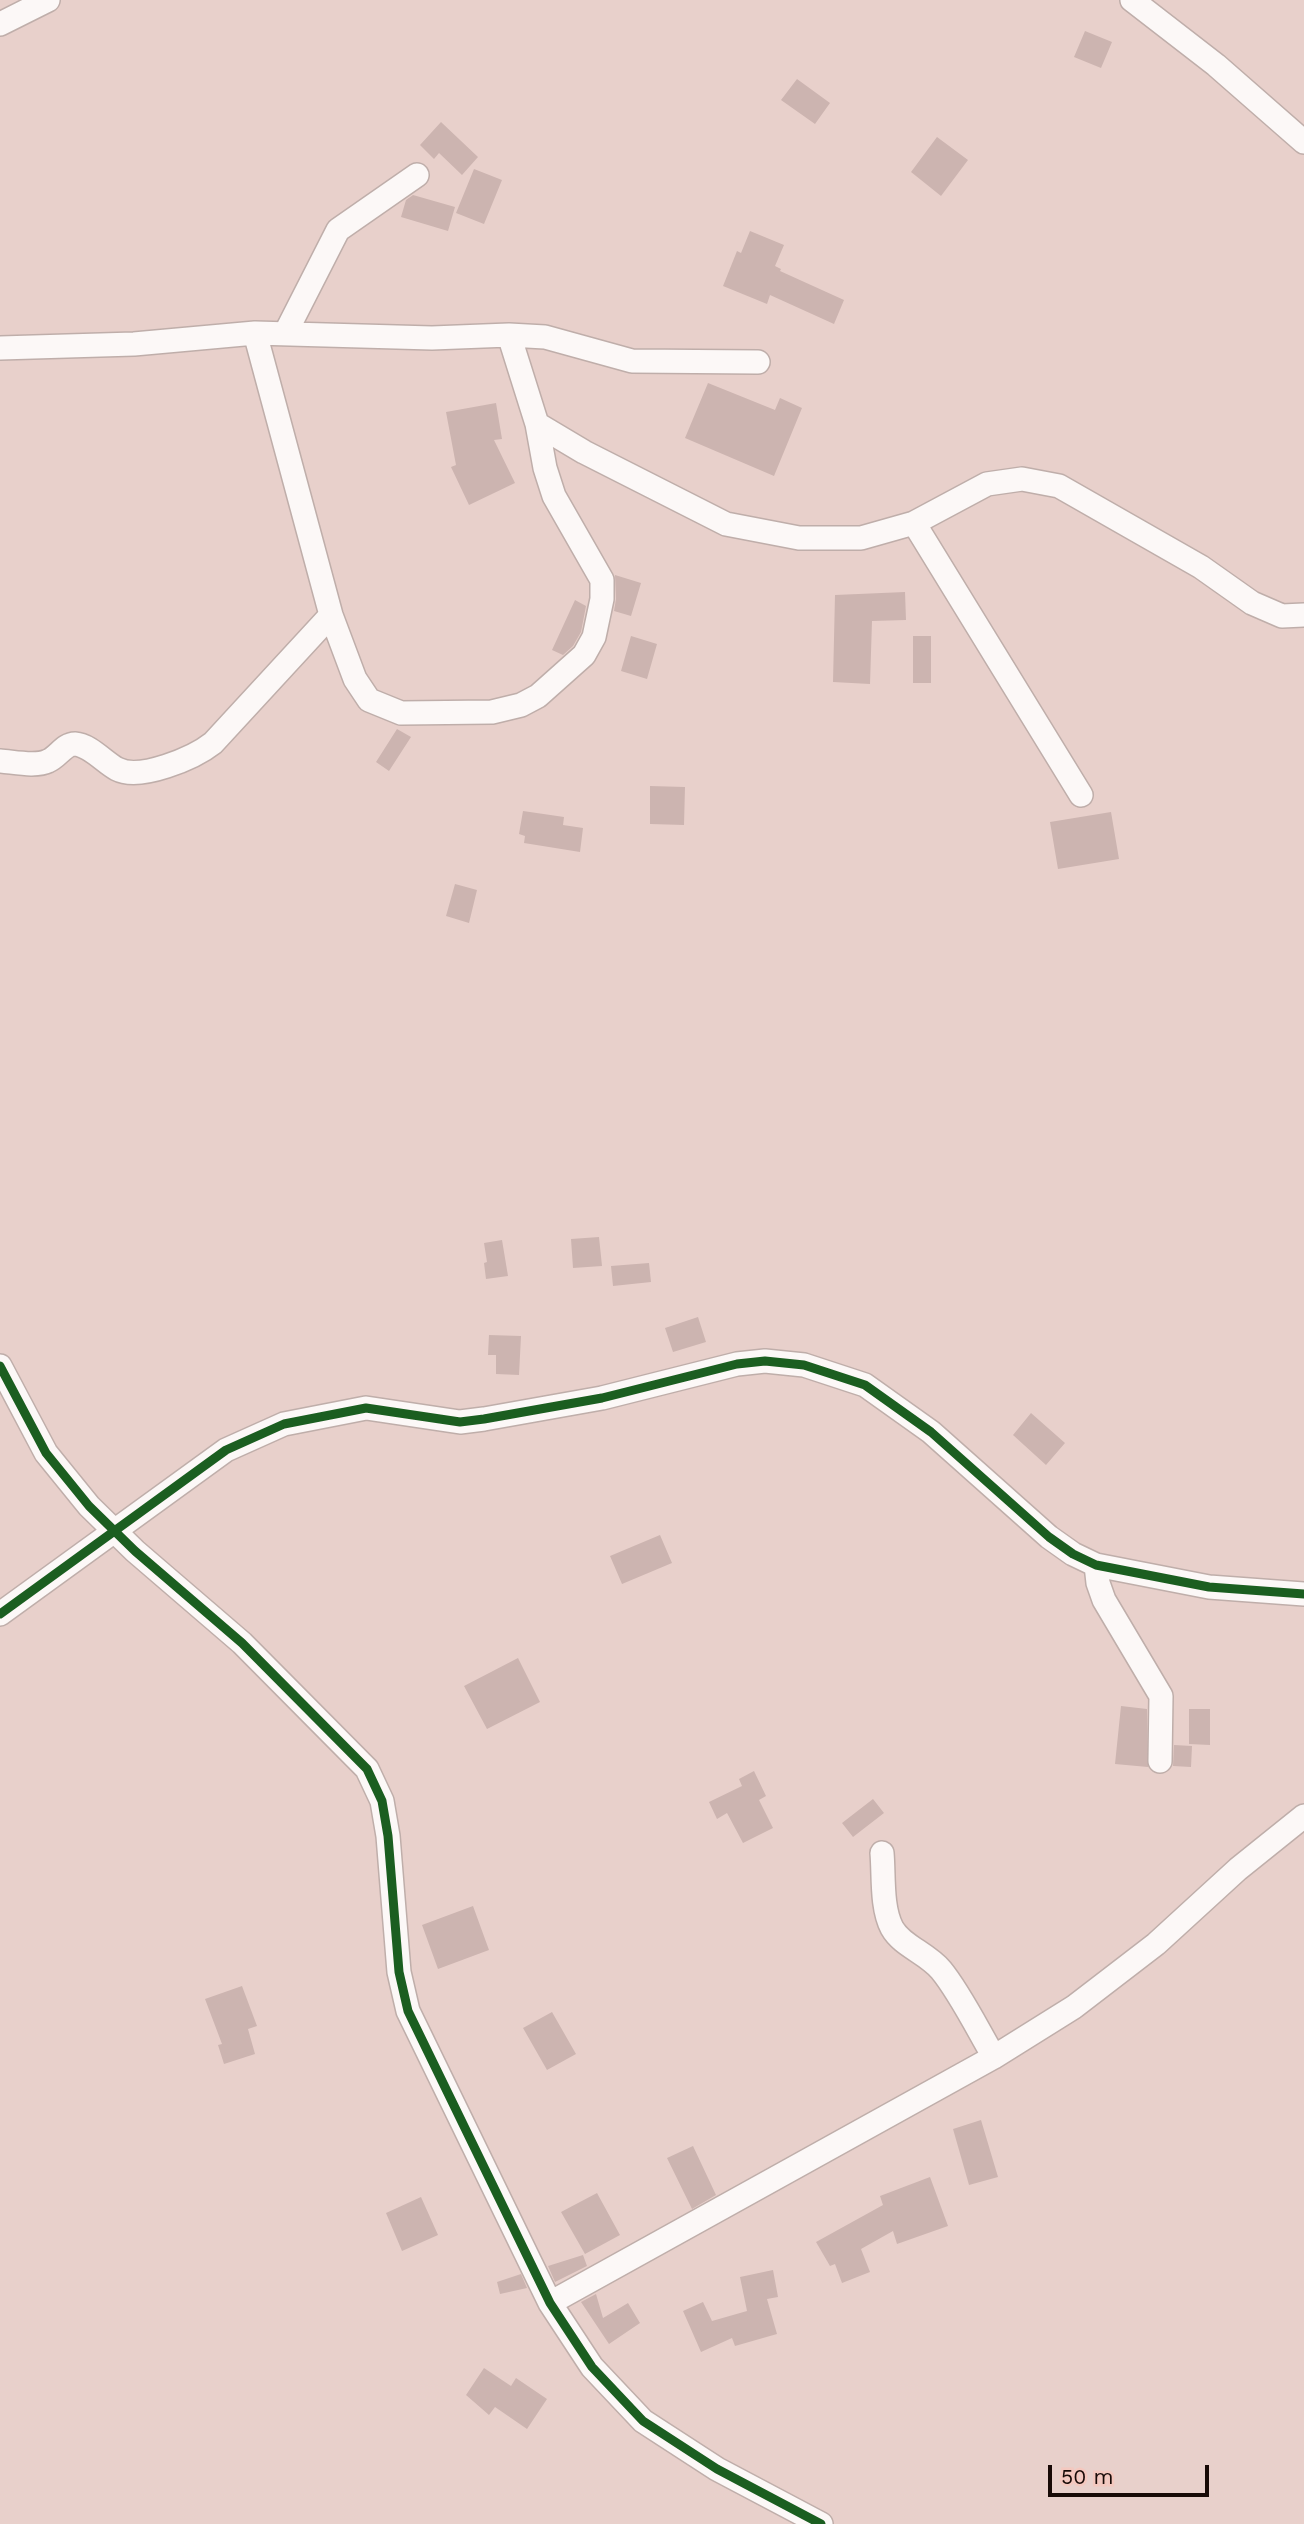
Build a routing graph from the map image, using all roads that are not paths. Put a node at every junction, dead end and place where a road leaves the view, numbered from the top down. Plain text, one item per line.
1 (48, 0) edge
2 (1132, 0) edge
3 (0, 24) edge
4 (1304, 142) edge
5 (417, 174) dead end
6 (255, 333) junction
7 (285, 334) junction
8 (509, 335) junction
9 (0, 348) edge
10 (758, 362) dead end
11 (537, 424) junction
12 (914, 523) junction
13 (331, 615) junction
14 (1304, 615) edge
15 (0, 761) edge
16 (1081, 795) dead end
17 (0, 1366) edge
18 (114, 1531) junction
19 (1096, 1565) junction
20 (1304, 1594) edge
21 (0, 1614) edge
22 (1160, 1761) dead end
23 (1304, 1816) edge
24 (883, 1853) dead end
25 (994, 2057) junction
26 (550, 2303) junction
27 (821, 2524) edge

1 - 3 street
2 - 4 street
5 - 7 street
6 - 7 street
6 - 9 street
6 - 13 street
7 - 8 street
8 - 10 street
8 - 11 street
11 - 12 street
11 - 13 street
12 - 14 street
12 - 16 street
13 - 15 street
17 - 18 street
18 - 19 street
18 - 21 street
18 - 26 street
19 - 20 street
19 - 22 street
23 - 25 street
24 - 25 street
25 - 26 street
26 - 27 street

